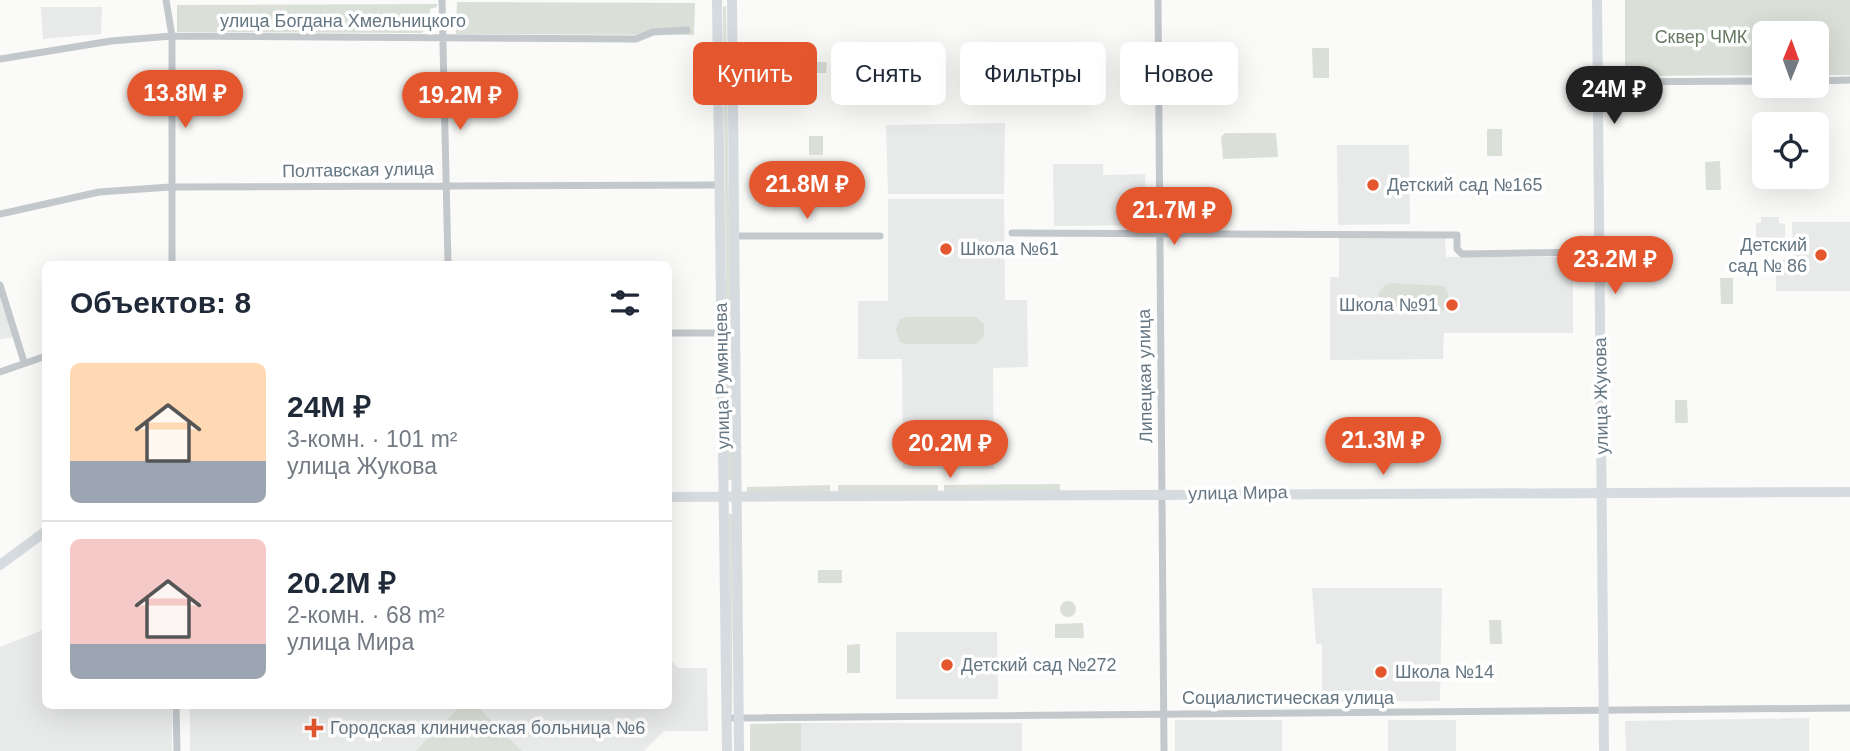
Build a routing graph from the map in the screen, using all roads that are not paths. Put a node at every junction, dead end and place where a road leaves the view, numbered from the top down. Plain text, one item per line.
1 (166, 0) edge
2 (442, 0) edge
3 (717, 0) edge
4 (732, 0) edge
5 (1158, 0) edge
6 (1597, 0) edge
7 (687, 30) dead end
8 (172, 36) junction
9 (442, 38) junction
10 (0, 59) edge
11 (1829, 80) edge
12 (1850, 80) edge
13 (1752, 81) edge
14 (1598, 82) junction
15 (448, 184) junction
16 (719, 185) junction
17 (170, 187) junction
18 (0, 214) edge
19 (1012, 233) dead end
20 (1160, 235) junction
21 (734, 236) junction
22 (880, 236) dead end
23 (1599, 252) junction
24 (172, 261) edge
25 (448, 261) edge
26 (0, 285) edge
27 (672, 333) edge
28 (721, 333) junction
29 (42, 357) edge
30 (24, 362) junction
31 (0, 372) edge
32 (1602, 491) junction
33 (1850, 492) edge
34 (1163, 493) junction
35 (724, 496) junction
36 (737, 496) junction
37 (672, 497) edge
38 (42, 534) edge
39 (0, 565) edge
40 (1850, 708) edge
41 (176, 709) edge
42 (1604, 712) junction
43 (1163, 715) junction
44 (726, 718) junction
45 (739, 718) junction
46 (177, 751) edge
47 (727, 751) edge
48 (739, 751) edge
49 (1164, 751) edge
50 (1604, 751) edge

1 - 8 street
2 - 9 street
3 - 16 main road, улица Румянцева
4 - 21 main road, улица Румянцева
5 - 20 street, Липецкая улица
6 - 14 main road, улица Жукова
7 - 9 street, улица Богдана Хмельницкого
8 - 9 street, улица Богдана Хмельницкого
8 - 10 street, улица Богдана Хмельницкого
8 - 17 street
9 - 15 street
11 - 12 street
13 - 14 street
14 - 23 main road, улица Жукова
15 - 16 street, Полтавская улица
15 - 17 street, Полтавская улица
15 - 25 street
16 - 28 main road, улица Румянцева
17 - 18 street, Полтавская улица
17 - 24 street
19 - 20 street
20 - 23 street
20 - 34 street, Липецкая улица
21 - 22 street
21 - 36 main road, улица Румянцева
23 - 32 main road, улица Жукова
26 - 30 street
27 - 28 street
28 - 35 main road, улица Румянцева
29 - 30 street
30 - 31 street
32 - 33 main road, улица Мира
32 - 34 main road, улица Мира
32 - 42 main road, улица Жукова
34 - 36 main road, улица Мира
34 - 43 street, Липецкая улица
35 - 36 main road, улица Мира
35 - 37 main road, улица Мира
35 - 44 main road, улица Румянцева
36 - 45 main road, улица Румянцева
38 - 39 main road
40 - 42 street, Социалистическая улица
41 - 46 street
42 - 43 street, Социалистическая улица
42 - 50 main road, улица Жукова
43 - 45 street, Социалистическая улица
43 - 49 street, Липецкая улица
44 - 45 street, Социалистическая улица
44 - 47 main road, улица Румянцева
45 - 48 main road, улица Румянцева

